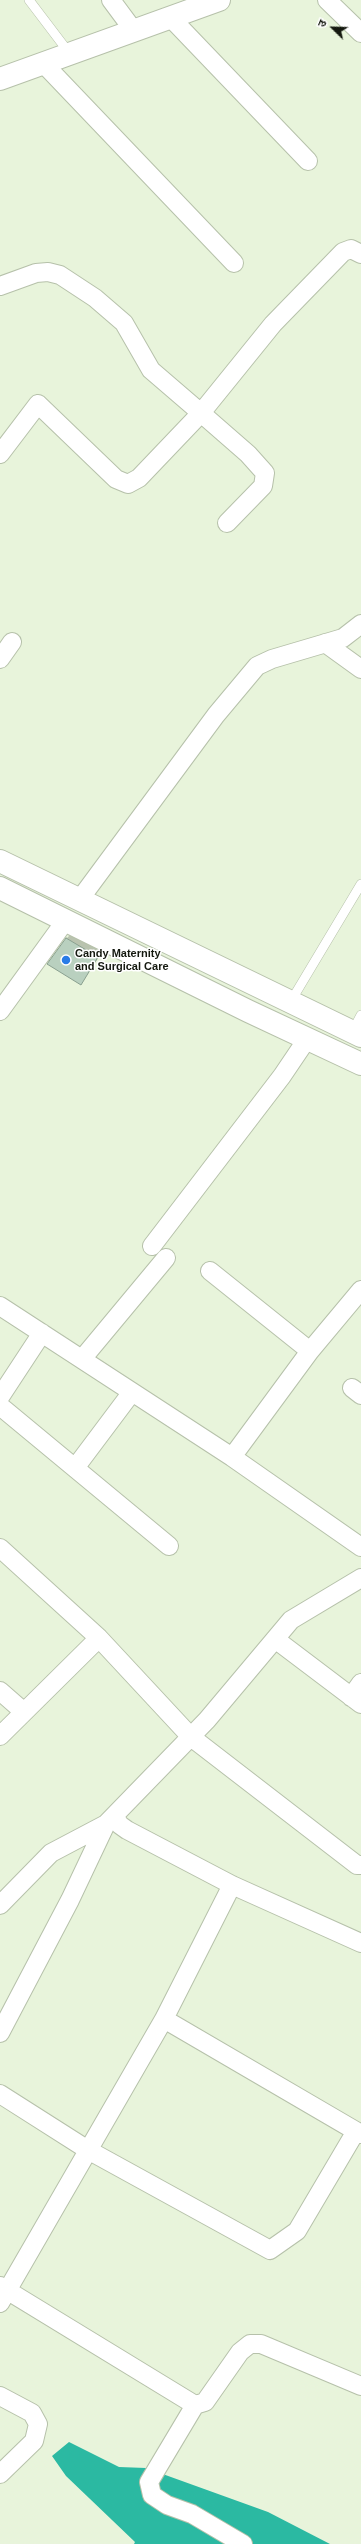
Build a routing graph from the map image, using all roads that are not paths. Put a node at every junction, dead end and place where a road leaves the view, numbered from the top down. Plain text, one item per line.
1 (29, 0) edge
2 (111, 0) edge
3 (219, 0) edge
4 (327, 0) edge
5 (170, 18) junction
6 (134, 31) junction
7 (361, 33) edge
8 (70, 54) junction
9 (43, 63) junction
10 (0, 79) edge
11 (308, 161) dead end
12 (361, 254) edge
13 (234, 263) dead end
14 (0, 286) edge
15 (201, 413) junction
16 (0, 454) edge
17 (227, 523) dead end
18 (361, 624) edge
19 (12, 642) dead end
20 (325, 643) junction
21 (0, 659) edge
22 (361, 669) edge
23 (0, 861) edge
24 (361, 884) edge
25 (0, 888) edge
26 (80, 899) junction
27 (66, 920) junction
28 (290, 1003) junction
29 (0, 1011) edge
30 (358, 1028) edge
31 (307, 1039) junction
32 (361, 1064) edge
33 (152, 1246) dead end
34 (166, 1258) dead end
35 (210, 1271) dead end
36 (361, 1290) edge
37 (0, 1306) edge
38 (42, 1333) junction
39 (310, 1351) junction
40 (82, 1359) junction
41 (132, 1392) junction
42 (0, 1397) edge
43 (0, 1406) edge
44 (232, 1457) junction
45 (75, 1468) junction
46 (169, 1546) dead end
47 (361, 1547) edge
48 (0, 1548) edge
49 (361, 1578) edge
50 (98, 1637) junction
51 (275, 1639) junction
52 (0, 1691) edge
53 (358, 1695) edge
54 (24, 1712) junction
55 (0, 1736) edge
56 (191, 1736) junction
57 (110, 1820) junction
58 (361, 1865) edge
59 (232, 1885) junction
60 (0, 1906) edge
61 (361, 1943) edge
62 (164, 2019) junction
63 (0, 2033) edge
64 (0, 2094) edge
65 (359, 2132) edge
66 (88, 2150) junction
67 (2, 2293) edge
68 (361, 2386) edge
69 (0, 2396) edge
70 (195, 2405) junction
71 (0, 2474) edge
72 (243, 2544) edge

1 - 8 lane
2 - 6 street
3 - 5 main road
4 - 7 street
5 - 6 main road
5 - 11 street
6 - 8 main road
8 - 9 main road
9 - 10 main road
9 - 13 street
12 - 15 street
14 - 15 street
15 - 16 street
15 - 17 street
18 - 20 street
19 - 21 street
20 - 22 street
20 - 26 street
23 - 26 main road
24 - 28 lane
25 - 27 main road
26 - 28 main road
27 - 29 street
27 - 31 main road
28 - 30 main road
31 - 32 main road
31 - 33 street
34 - 40 street
35 - 39 street
36 - 39 street
37 - 38 street
38 - 40 street
38 - 42 street
39 - 44 street
40 - 41 street
41 - 44 street
41 - 45 street
43 - 45 street
44 - 47 street
45 - 46 street
48 - 50 street
49 - 51 street
50 - 54 street
50 - 56 street
51 - 53 street
51 - 56 street
52 - 54 street
54 - 55 street
56 - 57 street
56 - 58 street
57 - 59 street
57 - 60 street
57 - 63 street
59 - 61 street
59 - 62 street
62 - 65 street
62 - 66 street
64 - 66 street
65 - 66 street
66 - 67 street
67 - 70 street
68 - 70 street
69 - 71 street
70 - 72 street

